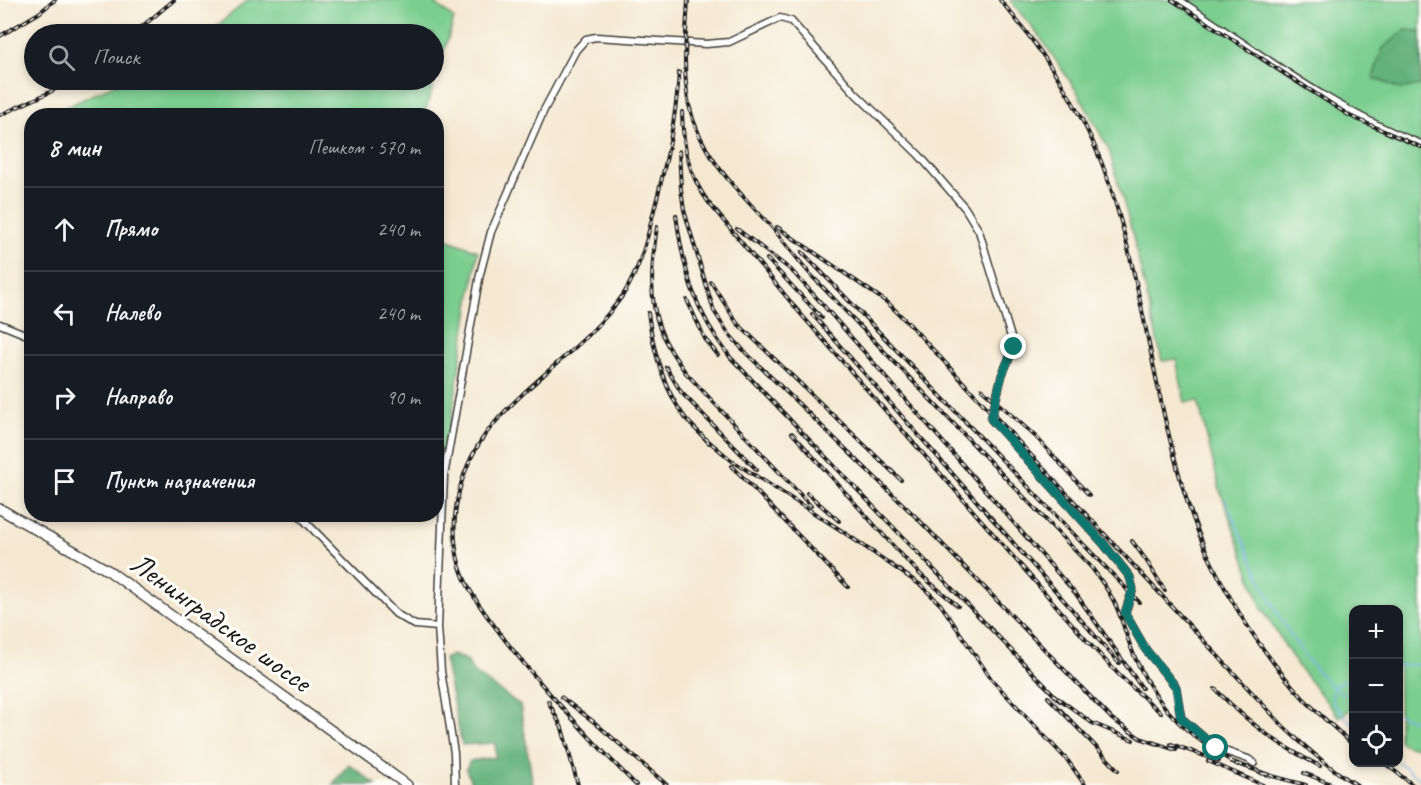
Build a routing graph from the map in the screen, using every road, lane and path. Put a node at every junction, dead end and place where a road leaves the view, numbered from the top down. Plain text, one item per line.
1 (1179, 0) edge
2 (1421, 144) edge
3 (0, 324) edge
4 (24, 334) edge
5 (444, 476) edge
6 (0, 509) edge
7 (306, 522) edge
8 (442, 522) edge
9 (438, 627) junction
10 (1254, 763) dead end
11 (407, 785) edge
12 (455, 785) edge

1 - 2 street
3 - 4 street
5 - 10 street
6 - 11 main road, Ленинградское шоссе
7 - 9 street
8 - 9 street
9 - 12 street

